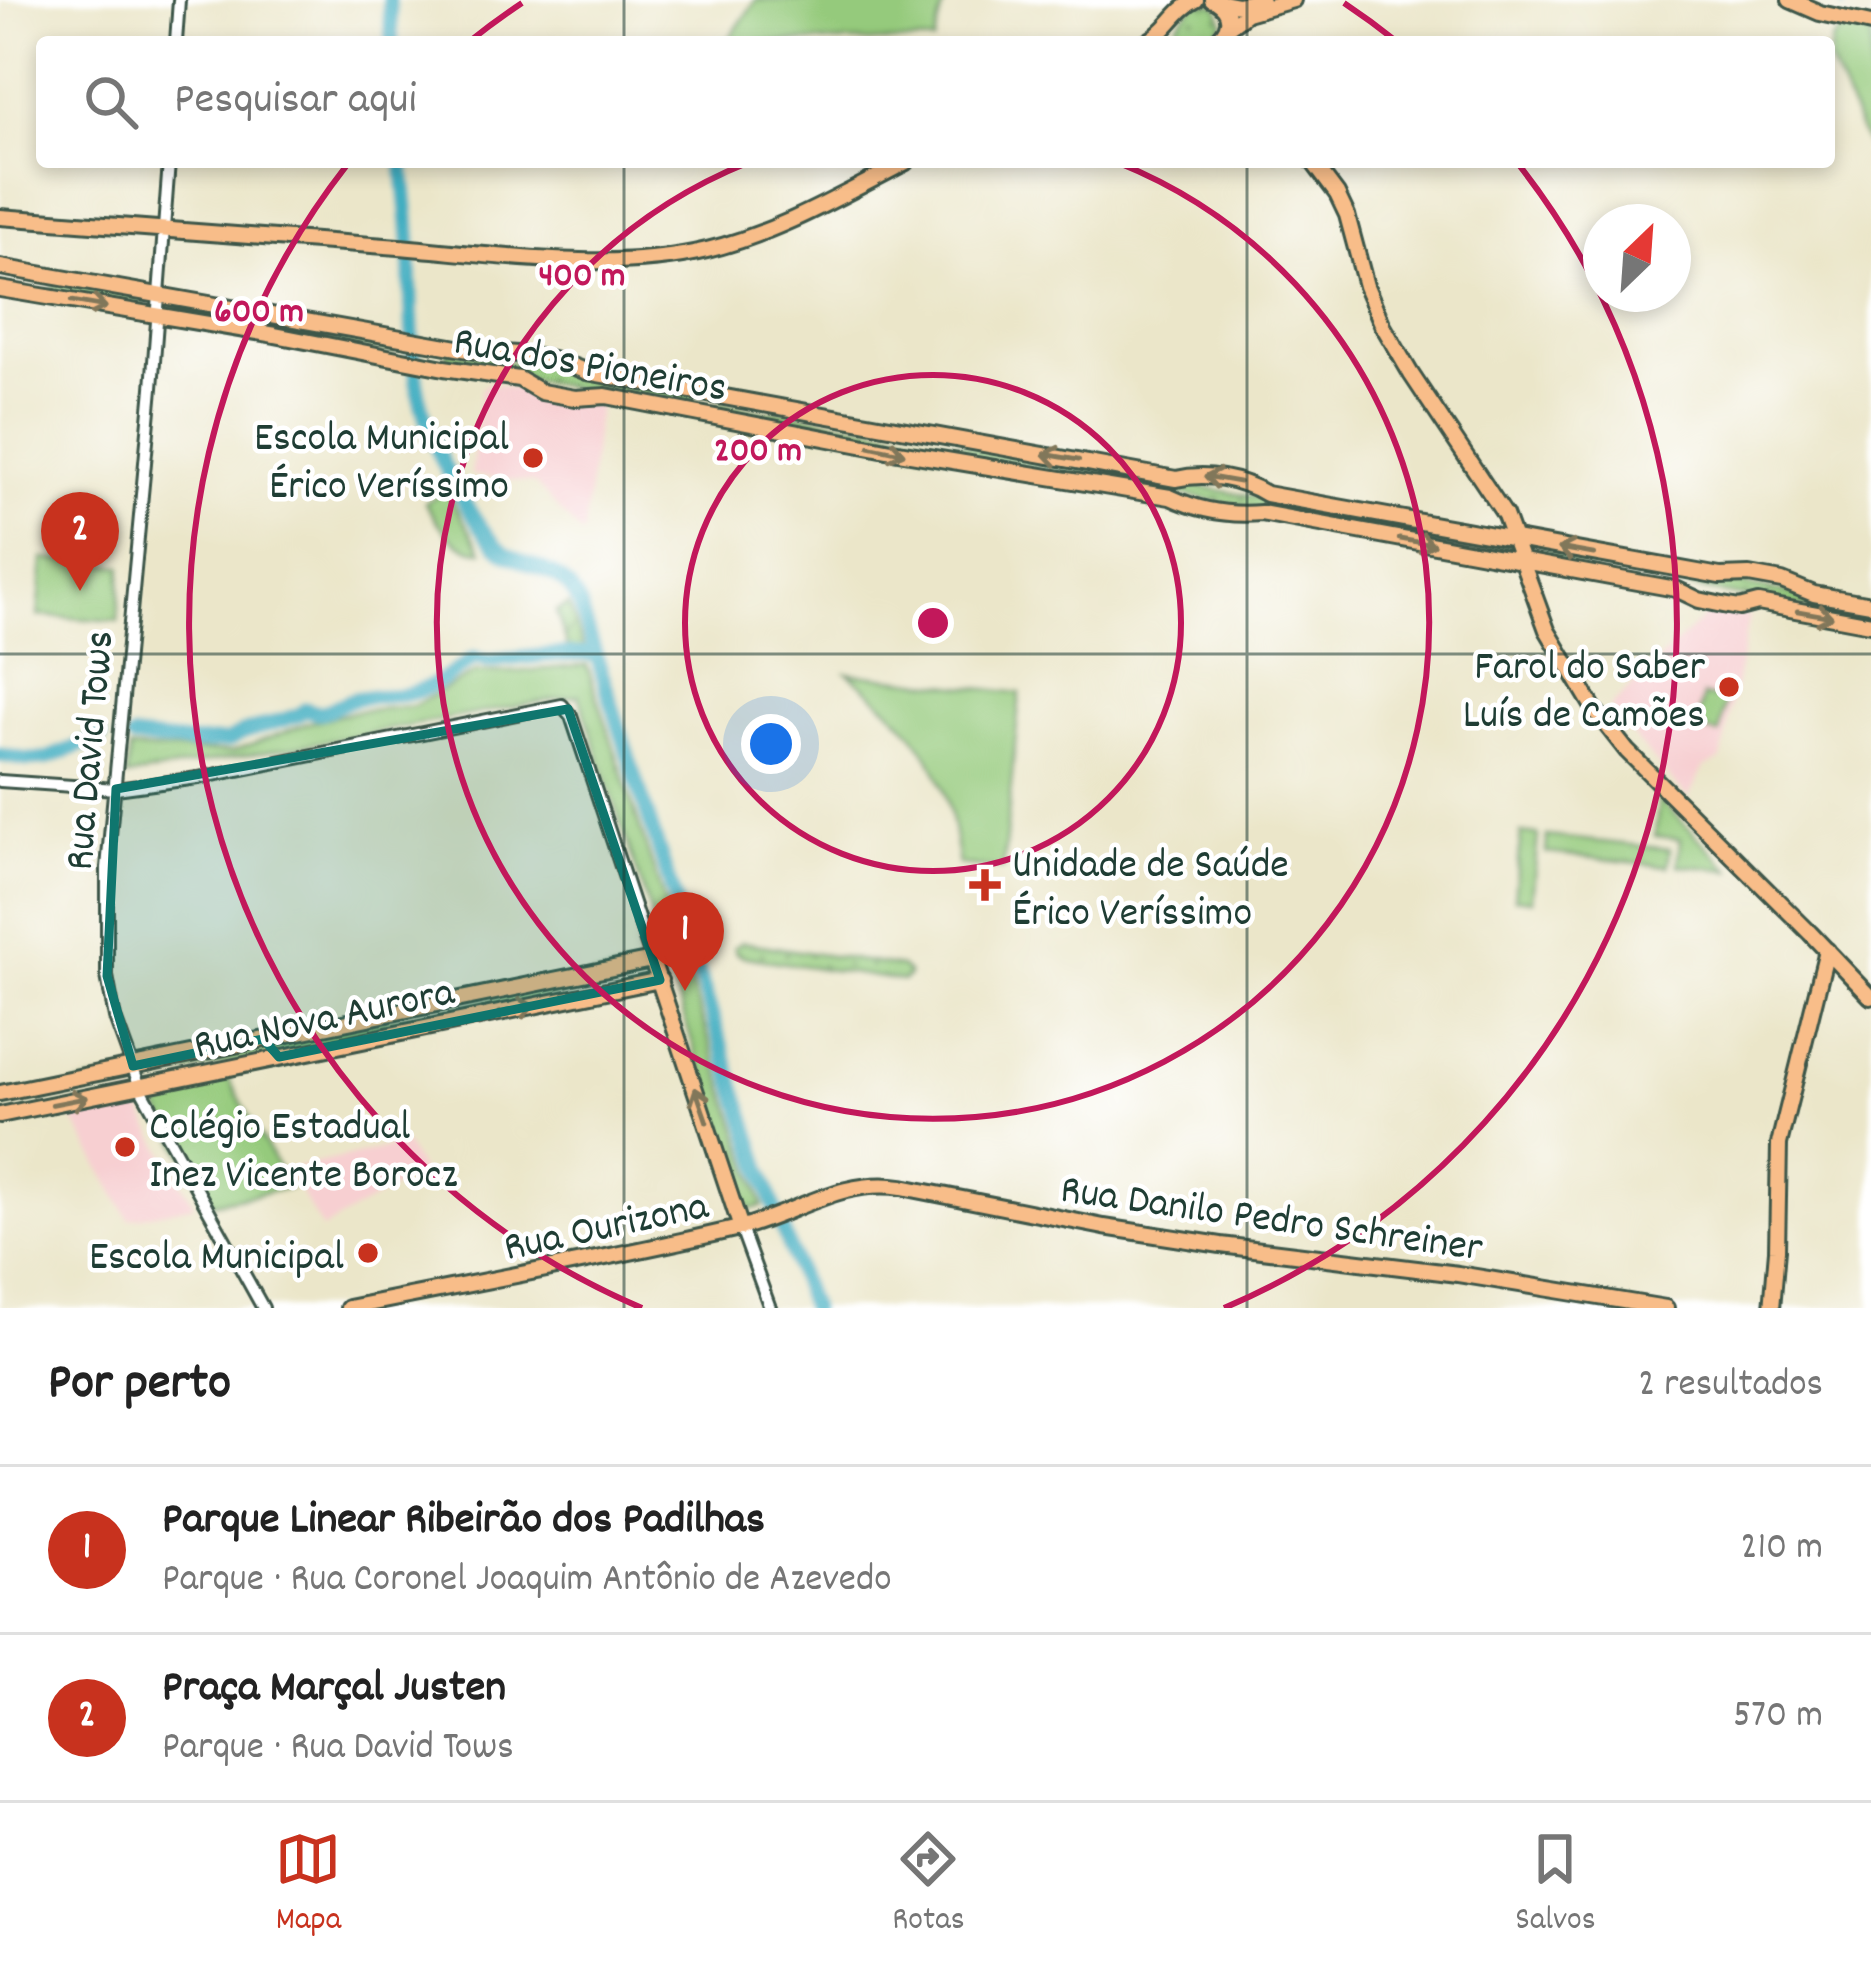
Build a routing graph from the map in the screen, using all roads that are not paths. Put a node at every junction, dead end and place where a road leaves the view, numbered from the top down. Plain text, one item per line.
1 (179, 0) edge
2 (1171, 0) edge
3 (1196, 0) edge
4 (1215, 0) edge
5 (1267, 0) edge
6 (1294, 0) edge
7 (1790, 0) edge
8 (1173, 20) junction
9 (1871, 24) edge
10 (176, 36) edge
11 (1154, 36) edge
12 (1173, 36) edge
13 (1224, 36) edge
14 (169, 168) edge
15 (894, 168) edge
16 (1318, 168) edge
17 (0, 217) edge
18 (165, 230) junction
19 (0, 267) edge
20 (37, 274) junction
21 (59, 278) junction
22 (0, 289) edge
23 (21, 292) junction
24 (160, 294) junction
25 (44, 296) junction
26 (158, 315) junction
27 (291, 317) junction
28 (275, 335) junction
29 (694, 392) junction
30 (720, 396) junction
31 (690, 412) junction
32 (716, 417) junction
33 (1154, 474) junction
34 (1152, 494) junction
35 (1372, 513) junction
36 (1366, 532) junction
37 (1516, 540) junction
38 (1523, 561) junction
39 (1641, 562) junction
40 (1637, 582) junction
41 (1871, 604) edge
42 (1871, 624) edge
43 (0, 781) edge
44 (116, 789) junction
45 (1827, 950) junction
46 (652, 960) junction
47 (660, 980) junction
48 (1871, 997) edge
49 (273, 1037) junction
50 (251, 1042) junction
51 (279, 1058) junction
52 (260, 1062) junction
53 (133, 1066) junction
54 (140, 1087) junction
55 (0, 1093) edge
56 (0, 1114) edge
57 (870, 1184) joint
58 (735, 1225) junction
59 (263, 1308) edge
60 (348, 1308) edge
61 (770, 1308) edge
62 (1666, 1308) edge
63 (1772, 1308) edge

1 - 10 street
2 - 8 main road
3 - 8 main road
4 - 5 main road
4 - 13 main road
6 - 13 main road
7 - 9 main road
8 - 11 main road
8 - 12 main road
14 - 18 street, Rua David Tows
15 - 18 main road
16 - 37 main road
17 - 18 main road
18 - 24 street, Rua David Tows
19 - 20 main road, Rua dos Pioneiros
20 - 21 main road, Rua dos Pioneiros
20 - 23 main road
21 - 24 main road, Rua dos Pioneiros
21 - 25 main road
22 - 23 main road, Rua dos Pioneiros
23 - 25 main road, Rua dos Pioneiros
24 - 26 street, Rua David Tows
24 - 27 main road, Rua dos Pioneiros
25 -> 26 main road, Rua dos Pioneiros
26 - 28 main road, Rua dos Pioneiros
26 - 44 street, Rua David Tows
27 - 28 main road
27 - 29 main road, Rua dos Pioneiros
28 - 31 main road, Rua dos Pioneiros
29 - 30 main road, Rua dos Pioneiros
29 - 31 main road
30 - 32 main road
33 -> 30 main road, Rua dos Pioneiros
31 - 32 main road, Rua dos Pioneiros
32 -> 34 main road, Rua dos Pioneiros
33 - 34 main road
35 -> 33 main road, Rua dos Pioneiros
34 - 36 main road, Rua dos Pioneiros
35 - 36 main road
35 - 37 main road, Rua dos Pioneiros
36 -> 38 main road, Rua dos Pioneiros
37 - 38 main road
39 -> 37 main road, Rua dos Pioneiros
38 - 40 main road, Rua dos Pioneiros
38 - 45 main road
39 - 40 main road
39 - 41 main road, Rua dos Pioneiros
40 -> 42 main road, Rua dos Pioneiros
43 - 44 street
44 - 46 street
44 - 53 street, Rua David Tows
45 - 48 main road
45 - 63 main road
46 - 47 main road
46 - 49 main road, Rua Nova Aurora
51 -> 47 main road, Rua Nova Aurora
58 -> 47 main road
49 - 50 main road, Rua Nova Aurora
49 - 51 main road
50 - 52 main road
50 - 53 main road, Rua Nova Aurora
51 - 52 main road, Rua Nova Aurora
52 - 54 main road, Rua Nova Aurora
53 - 54 street, Rua David Tows
53 - 55 main road, Rua Nova Aurora
56 -> 54 main road, Rua Nova Aurora
54 - 59 street, Rua David Tows
57 - 58 main road, Rua Ourizona
57 - 62 main road, Rua Danilo Pedro Schreiner
58 - 60 main road, Rua Ourizona
58 - 61 street

